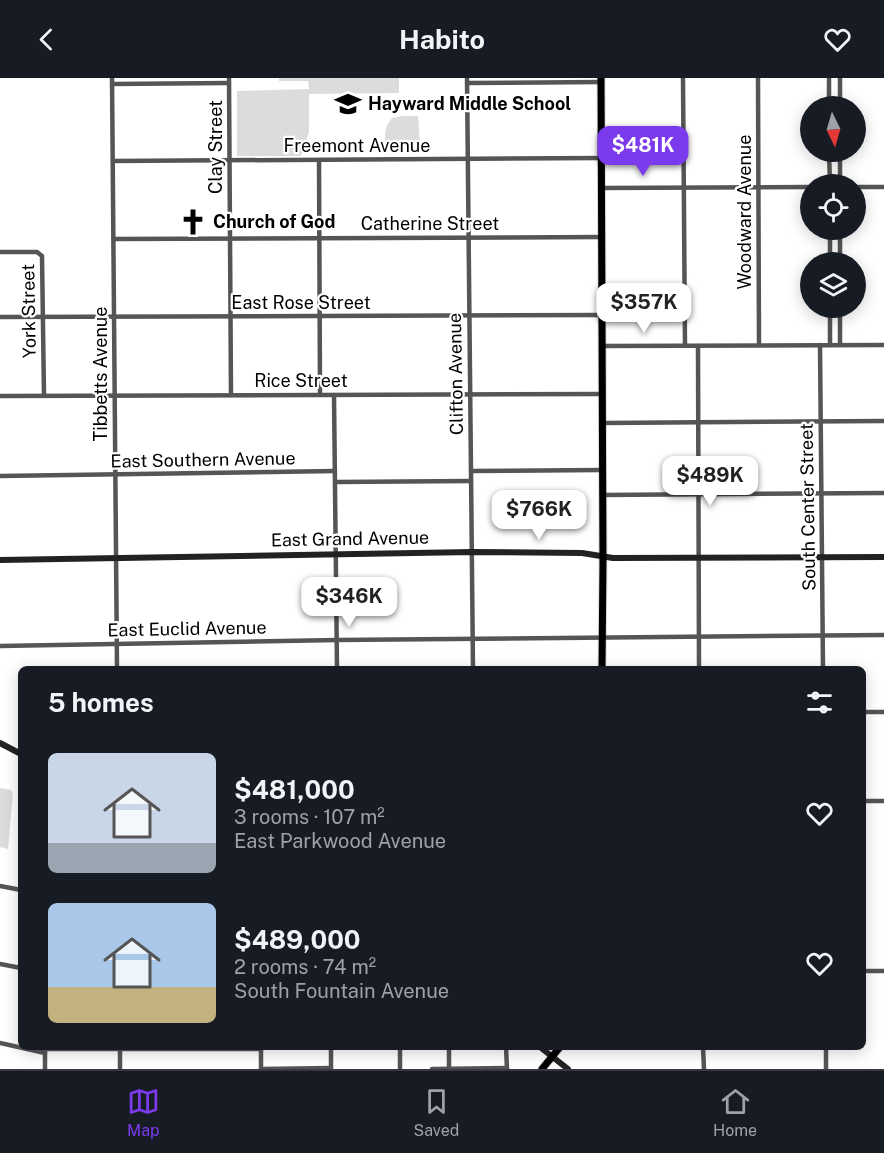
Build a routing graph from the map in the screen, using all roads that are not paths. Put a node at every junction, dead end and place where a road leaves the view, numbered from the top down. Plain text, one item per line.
1 (683, 78) edge
2 (758, 78) edge
3 (829, 78) edge
4 (840, 78) edge
5 (467, 80) edge
6 (602, 80) edge
7 (112, 81) edge
8 (229, 81) edge
9 (829, 96) edge
10 (840, 96) edge
11 (602, 158) junction
12 (468, 159) junction
13 (230, 160) junction
14 (319, 160) junction
15 (113, 161) junction
16 (759, 187) junction
17 (800, 187) edge
18 (866, 187) edge
19 (884, 187) edge
20 (602, 188) junction
21 (684, 188) junction
22 (603, 237) junction
23 (231, 238) junction
24 (320, 238) junction
25 (468, 238) junction
26 (114, 239) junction
27 (0, 252) edge
28 (603, 315) junction
29 (231, 316) junction
30 (320, 316) junction
31 (469, 316) junction
32 (0, 317) edge
33 (43, 317) junction
34 (114, 317) junction
35 (830, 318) edge
36 (840, 318) edge
37 (759, 345) junction
38 (820, 345) junction
39 (830, 345) junction
40 (840, 345) junction
41 (884, 345) edge
42 (603, 346) junction
43 (685, 346) junction
44 (698, 346) junction
45 (470, 394) junction
46 (603, 394) junction
47 (44, 395) junction
48 (114, 395) junction
49 (231, 395) junction
50 (320, 395) junction
51 (334, 395) junction
52 (0, 396) edge
53 (884, 421) edge
54 (820, 422) junction
55 (603, 423) junction
56 (698, 423) junction
57 (602, 470) junction
58 (335, 471) junction
59 (471, 471) junction
60 (115, 475) junction
61 (0, 476) edge
62 (471, 481) junction
63 (336, 482) junction
64 (884, 493) edge
65 (698, 494) junction
66 (821, 494) junction
67 (602, 495) junction
68 (472, 552) junction
69 (336, 554) junction
70 (603, 555) junction
71 (884, 556) edge
72 (822, 557) junction
73 (116, 558) junction
74 (699, 558) junction
75 (0, 560) edge
76 (823, 636) junction
77 (884, 636) edge
78 (602, 637) junction
79 (699, 637) junction
80 (473, 638) junction
81 (337, 640) junction
82 (117, 644) junction
83 (0, 646) edge
84 (117, 666) edge
85 (337, 666) edge
86 (473, 666) edge
87 (602, 666) edge
88 (699, 666) edge
89 (823, 666) edge
90 (866, 712) edge
91 (884, 712) edge
92 (0, 742) edge
93 (18, 752) edge
94 (866, 801) edge
95 (884, 801) edge
96 (0, 886) edge
97 (18, 889) edge
98 (0, 964) edge
99 (18, 967) edge
100 (866, 971) edge
101 (884, 971) edge
102 (0, 1043) edge
103 (18, 1045) edge
104 (46, 1050) edge
105 (120, 1050) edge
106 (261, 1050) edge
107 (331, 1050) edge
108 (400, 1050) edge
109 (449, 1050) edge
110 (506, 1050) edge
111 (543, 1050) edge
112 (558, 1050) edge
113 (703, 1050) edge
114 (826, 1050) edge
115 (552, 1058) junction
116 (45, 1069) edge
117 (120, 1069) edge
118 (261, 1069) edge
119 (331, 1069) edge
120 (400, 1069) edge
121 (432, 1069) edge
122 (450, 1069) edge
123 (507, 1069) edge
124 (542, 1069) edge
125 (568, 1069) edge
126 (704, 1069) edge
127 (826, 1069) edge

1 - 21 street
2 - 16 street, Woodward Avenue
3 - 9 street
4 - 10 street
5 - 6 street
5 - 12 street, Clifton Avenue
6 - 11 main road
7 - 8 street
7 - 15 street, Tibbetts Avenue
8 - 13 street, Clay Street
11 - 12 street, Freemont Avenue
11 - 20 main road
12 - 14 street, Freemont Avenue
12 - 25 street, Clifton Avenue
13 - 14 street, Freemont Avenue
13 - 15 street, Freemont Avenue
13 - 23 street, Clay Street
14 - 24 street
15 - 26 street, Tibbetts Avenue
16 - 17 street
16 - 21 street
16 - 37 street, Woodward Avenue
18 - 19 street
20 - 21 street
20 - 22 main road
21 - 43 street
22 - 25 street, Catherine Street
22 - 28 main road
23 - 24 street, Catherine Street
23 - 26 street, Catherine Street
23 - 29 street, Clay Street
24 - 25 street, Catherine Street
24 - 30 street
25 - 31 street, Clifton Avenue
26 - 34 street, Tibbetts Avenue
27 - 33 street, York Street
28 - 31 street, East Rose Street
28 - 42 main road
29 - 30 street, East Rose Street
29 - 34 street, East Rose Street
29 - 49 street, Clay Street
30 - 31 street, East Rose Street
30 - 50 street
31 - 45 street, Clifton Avenue
32 - 33 street, East Rose Street
33 - 34 street, East Rose Street
33 - 47 street, York Street
34 - 48 street, Tibbetts Avenue
35 - 39 street
36 - 40 street
37 - 38 street
37 - 44 street
38 - 39 street
38 - 54 street, South Center Street
39 - 40 street
40 - 41 street
42 - 43 street
42 - 46 main road
43 - 44 street
44 - 56 street
45 - 46 street, Rice Street
45 - 51 street, Rice Street
45 - 59 street, Clifton Avenue
46 - 55 main road
47 - 48 street, Rice Street
47 - 52 street, Rice Street
48 - 49 street, Rice Street
48 - 60 street, Tibbetts Avenue
49 - 50 street, Rice Street
50 - 51 street, Rice Street
51 - 58 street
53 - 54 street
54 - 56 street
54 - 66 street, South Center Street
55 - 56 street
55 - 57 main road
56 - 65 street
57 - 59 street
57 - 67 main road
58 - 60 street, East Southern Avenue
58 - 63 street
59 - 62 street, Clifton Avenue
60 - 61 street, East Southern Avenue
60 - 73 street, Tibbetts Avenue
62 - 63 street
62 - 68 street, Clifton Avenue
63 - 69 street
64 - 66 street
65 - 66 street
65 - 67 street
65 - 74 street
66 - 72 street, South Center Street
67 - 70 main road
68 - 69 street, East Grand Avenue
68 - 70 street, East Grand Avenue
68 - 80 street, Clifton Avenue
69 - 73 street, East Grand Avenue
69 - 81 street
70 - 74 street, East Grand Avenue
70 - 78 main road
71 - 72 street, East Grand Avenue
72 - 74 street, East Grand Avenue
72 - 76 street, South Center Street
73 - 75 street, East Grand Avenue
73 - 82 street, Tibbetts Avenue
74 - 79 street
76 - 77 street, East Euclid Avenue
76 - 79 street, East Euclid Avenue
76 - 89 street, South Center Street
78 - 79 street, East Euclid Avenue
78 - 80 street, East Euclid Avenue
78 - 87 main road
79 - 88 street
80 - 81 street, East Euclid Avenue
80 - 86 street, Clifton Avenue
81 - 82 street, East Euclid Avenue
81 - 85 street
82 - 83 street, East Euclid Avenue
82 - 84 street, Tibbetts Avenue
90 - 91 street
92 - 93 street
94 - 95 street
96 - 97 street
98 - 99 street
100 - 101 street
102 - 103 street
104 - 116 street
105 - 117 street
106 - 118 street
107 - 119 street
108 - 120 street
109 - 122 street
110 - 123 street
111 - 115 street
112 - 115 main road
113 - 126 street
114 - 127 street
115 - 124 main road
115 - 125 street
118 - 119 street
121 - 122 street
122 - 123 street

